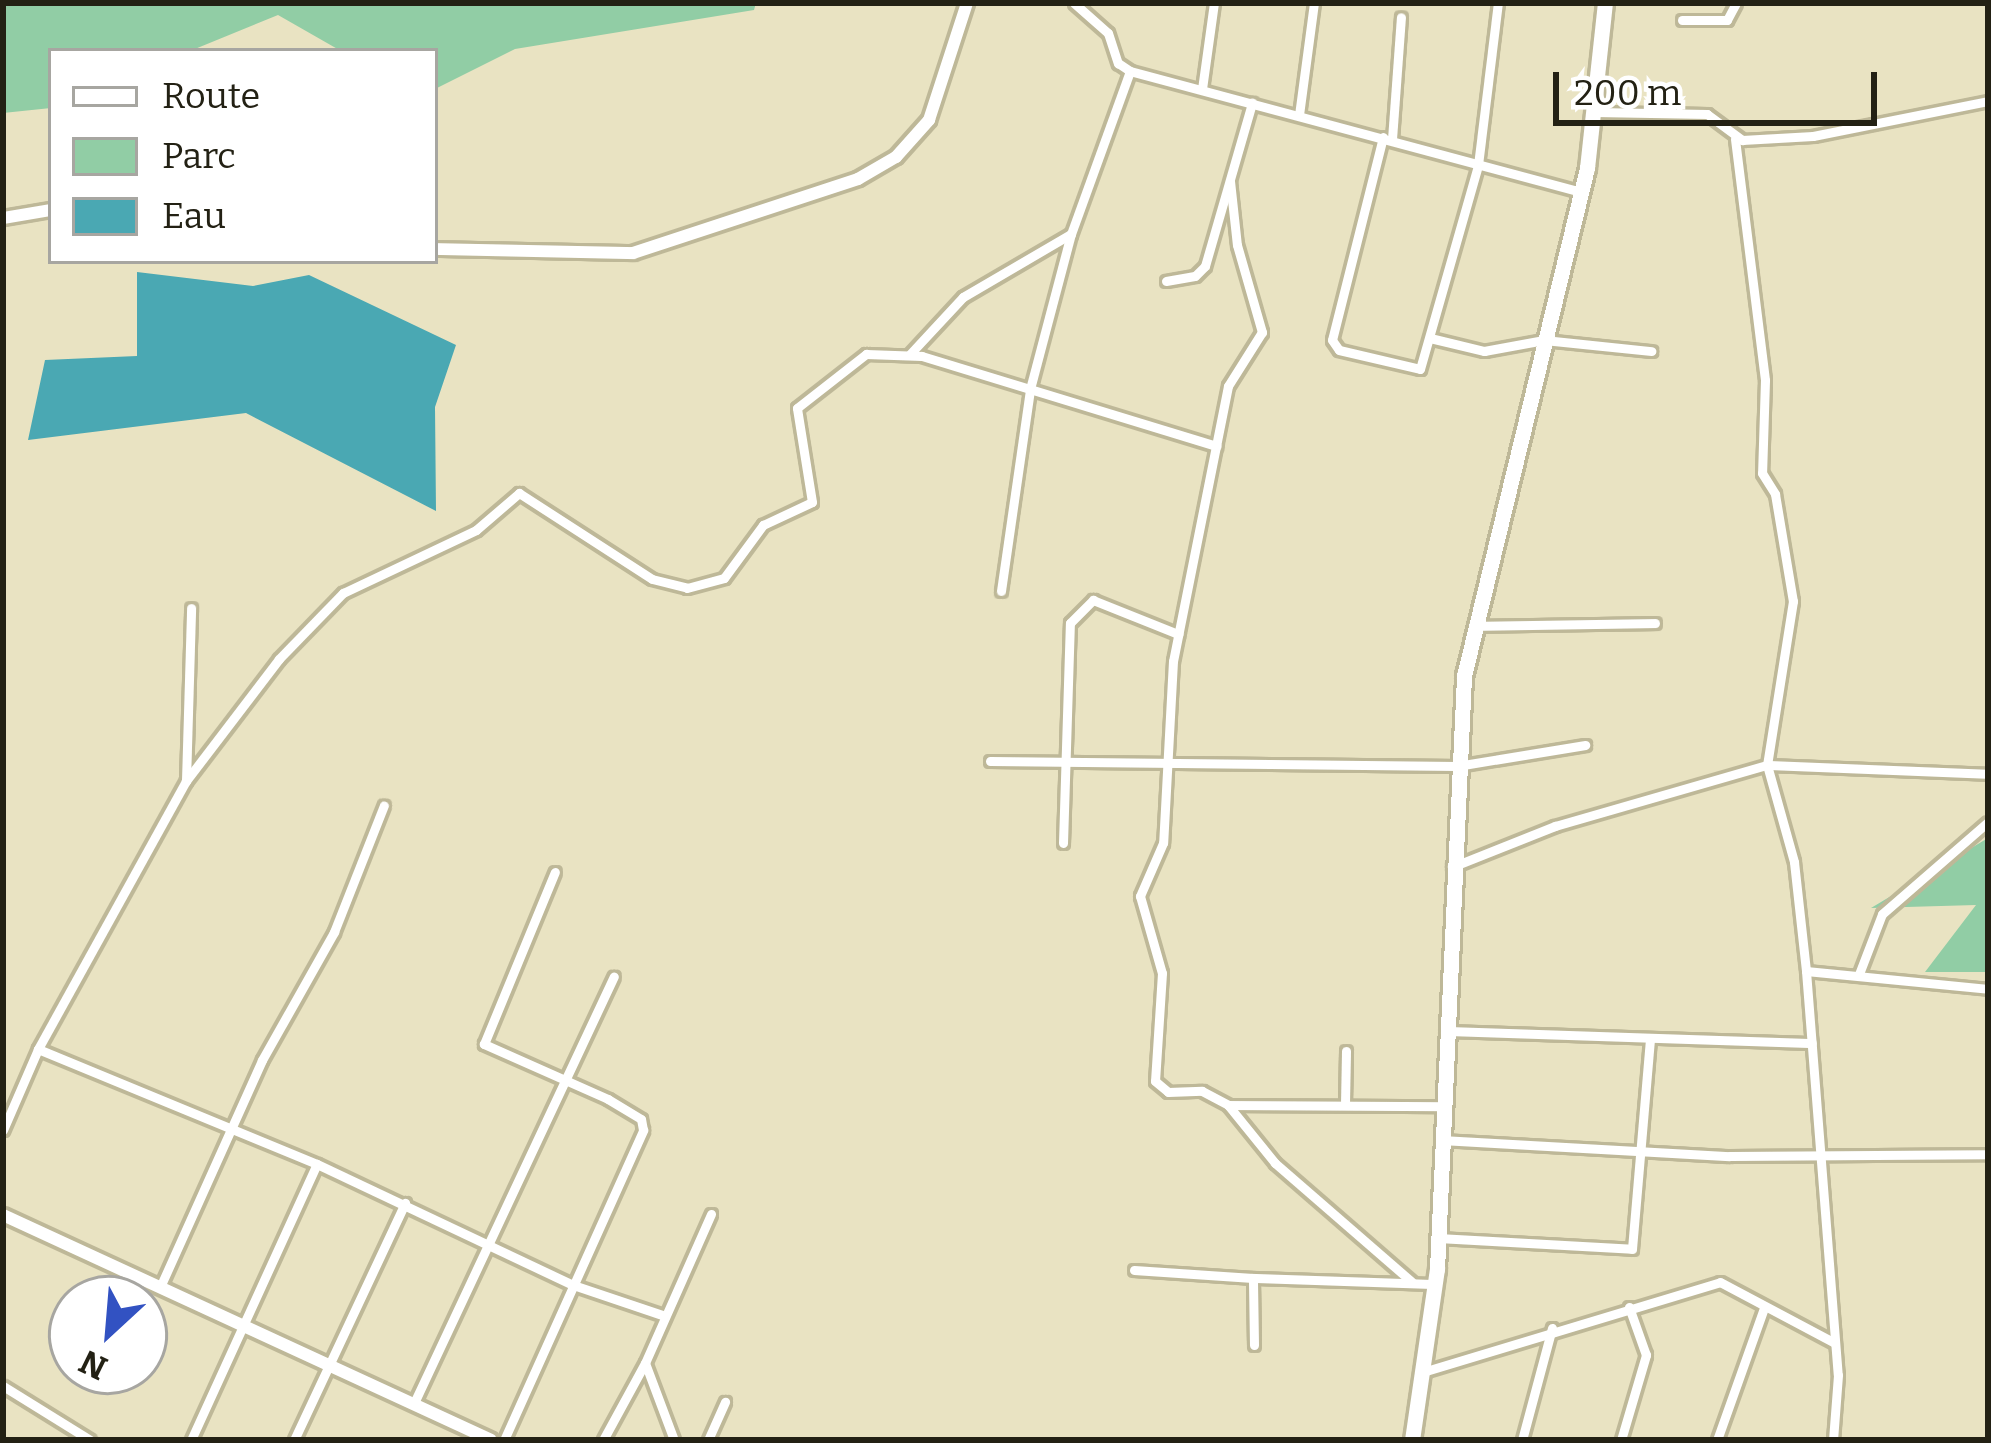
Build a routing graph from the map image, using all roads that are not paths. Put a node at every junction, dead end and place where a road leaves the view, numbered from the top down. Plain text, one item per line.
1 (967, 3) edge
2 (1074, 3) edge
3 (1214, 3) edge
4 (1313, 3) edge
5 (1498, 3) edge
6 (1605, 3) edge
7 (1736, 3) edge
8 (1401, 17) dead end
9 (1682, 20) dead end
10 (1130, 70) junction
11 (1202, 89) junction
12 (1988, 100) edge
13 (1252, 103) junction
14 (1595, 112) junction
15 (1299, 116) junction
16 (1388, 138) junction
17 (1736, 139) junction
18 (1478, 165) junction
19 (1230, 181) junction
20 (1581, 192) junction
21 (48, 210) edge
22 (3, 218) edge
23 (1071, 234) junction
24 (438, 249) edge
25 (1166, 281) dead end
26 (1430, 338) junction
27 (1544, 340) junction
28 (1651, 351) dead end
29 (910, 353) junction
30 (1030, 389) junction
31 (1217, 446) junction
32 (1000, 591) dead end
33 (191, 608) dead end
34 (1655, 623) dead end
35 (1473, 626) junction
36 (1178, 634) junction
37 (1585, 745) dead end
38 (1064, 759) junction
39 (1170, 759) junction
40 (990, 761) dead end
41 (1767, 765) junction
42 (1456, 766) junction
43 (1988, 774) edge
44 (186, 781) junction
45 (384, 805) dead end
46 (1988, 822) edge
47 (1064, 843) dead end
48 (1452, 867) junction
49 (555, 872) dead end
50 (1806, 971) junction
51 (1859, 974) junction
52 (614, 977) dead end
53 (1988, 989) edge
54 (1445, 1031) junction
55 (1650, 1040) junction
56 (1812, 1043) junction
57 (38, 1049) junction
58 (1346, 1051) dead end
59 (565, 1081) junction
60 (1345, 1104) junction
61 (1228, 1105) junction
62 (1443, 1106) junction
63 (232, 1128) junction
64 (3, 1130) edge
65 (1441, 1140) junction
66 (1645, 1149) junction
67 (1988, 1154) edge
68 (1817, 1156) junction
69 (317, 1164) junction
70 (405, 1203) junction
71 (711, 1214) dead end
72 (3, 1215) edge
73 (1438, 1238) junction
74 (489, 1247) junction
75 (1134, 1270) dead end
76 (138, 1275) edge
77 (166, 1275) edge
78 (1253, 1278) junction
79 (1412, 1282) junction
80 (573, 1285) junction
81 (1435, 1285) junction
82 (168, 1288) edge
83 (1629, 1306) junction
84 (1764, 1308) junction
85 (665, 1316) junction
86 (246, 1324) junction
87 (1552, 1328) junction
88 (1833, 1342) junction
89 (1254, 1345) dead end
90 (645, 1363) junction
91 (329, 1364) junction
92 (1426, 1370) junction
93 (3, 1386) edge
94 (725, 1402) dead end
95 (414, 1403) junction
96 (90, 1440) edge
97 (191, 1440) edge
98 (294, 1440) edge
99 (491, 1440) edge
100 (504, 1440) edge
101 (603, 1440) edge
102 (674, 1440) edge
103 (708, 1440) edge
104 (1412, 1440) edge
105 (1522, 1440) edge
106 (1621, 1440) edge
107 (1717, 1440) edge
108 (1833, 1440) edge

1 - 24 street
2 - 10 street
3 - 11 street
4 - 15 street
5 - 18 street
6 - 14 highway
7 - 9 street
8 - 16 street
10 - 11 street
10 - 23 street
11 - 13 street
12 - 17 street
13 - 15 street
13 - 19 street
14 - 17 street
14 - 20 highway
15 - 16 street
16 - 18 street
16 - 26 street
17 - 41 street
18 - 20 street
18 - 26 street
19 - 25 street
19 - 31 street
20 - 27 highway
21 - 22 street
23 - 29 street
23 - 30 street
26 - 27 street
27 - 28 street
27 - 35 highway
29 - 30 street
29 - 44 street
30 - 31 street
30 - 32 street
31 - 36 street
33 - 44 street
34 - 35 street
35 - 42 highway
36 - 38 street
36 - 39 street
37 - 42 street
38 - 39 street
38 - 40 street
38 - 47 street
39 - 42 street
39 - 61 street
41 - 43 street
41 - 48 street
41 - 50 street
42 - 48 highway
44 - 57 street
45 - 63 street
46 - 51 street
48 - 54 highway
49 - 59 street
50 - 51 street
50 - 56 street
51 - 53 street
52 - 59 street
54 - 55 street
54 - 62 highway
55 - 56 street
55 - 66 street
56 - 68 street
57 - 63 street
57 - 64 street
58 - 60 street
59 - 74 street
59 - 80 street
60 - 61 street
60 - 62 street
61 - 79 street
62 - 65 highway
63 - 69 street
63 - 77 street
65 - 66 street
65 - 73 highway
66 - 68 street
66 - 73 street
67 - 68 street
68 - 88 street
69 - 70 street
69 - 86 street
70 - 74 street
70 - 91 street
71 - 85 street
72 - 76 street
73 - 81 highway
74 - 80 street
74 - 95 street
75 - 78 street
78 - 79 street
78 - 89 street
79 - 81 street
80 - 85 street
80 - 100 street
81 - 92 highway
82 - 86 street
83 - 84 street
83 - 87 street
83 - 106 street
84 - 88 street
84 - 107 street
85 - 90 street
86 - 91 street
86 - 97 street
87 - 92 street
87 - 105 street
88 - 108 street
90 - 101 street
90 - 102 street
91 - 95 street
91 - 98 street
92 - 104 highway
93 - 96 street
94 - 103 street
95 - 99 street

